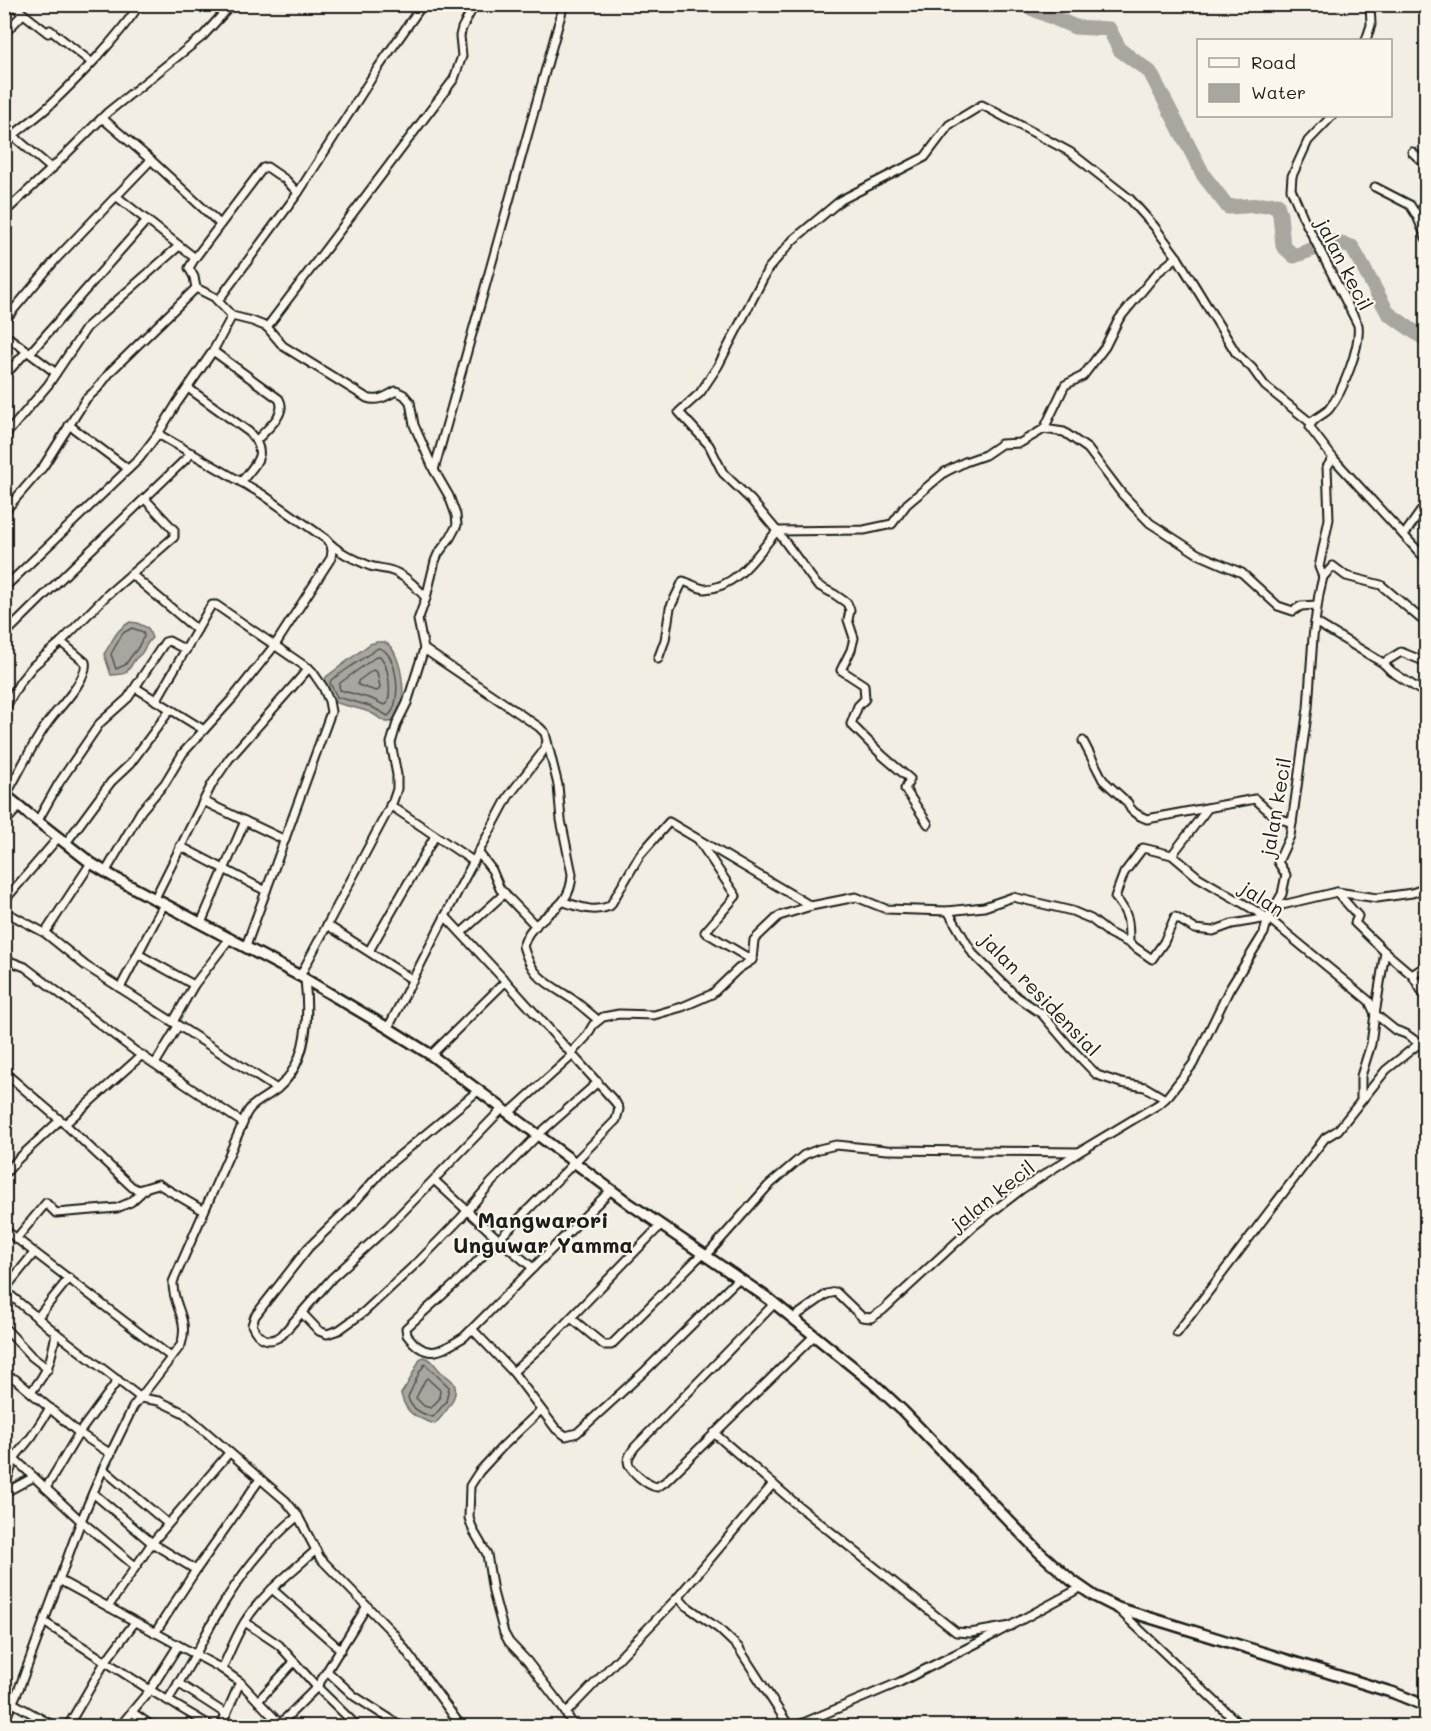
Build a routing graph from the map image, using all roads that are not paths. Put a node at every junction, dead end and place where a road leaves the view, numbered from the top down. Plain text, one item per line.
1 (11, 4) edge
2 (140, 4) edge
3 (232, 4) edge
4 (423, 4) edge
5 (475, 4) edge
6 (564, 4) edge
7 (1370, 4) edge
8 (22, 15) junction
9 (4, 34) edge
10 (1366, 39) edge
11 (91, 62) junction
12 (1331, 117) edge
13 (102, 118) junction
14 (4, 128) edge
15 (12, 135) junction
16 (4, 144) edge
17 (1412, 152) dead end
18 (151, 160) junction
19 (1426, 165) edge
20 (52, 169) junction
21 (1375, 187) dead end
22 (298, 193) junction
23 (116, 196) junction
24 (1426, 204) edge
25 (5, 212) edge
26 (1417, 216) junction
27 (147, 220) junction
28 (220, 224) junction
29 (1426, 238) edge
30 (179, 246) junction
31 (1177, 257) junction
32 (195, 258) junction
33 (196, 288) junction
34 (219, 301) junction
35 (232, 316) junction
36 (4, 321) edge
37 (267, 327) junction
38 (4, 334) edge
39 (213, 351) junction
40 (29, 352) junction
41 (56, 373) junction
42 (4, 376) edge
43 (188, 388) junction
44 (1311, 423) junction
45 (69, 426) junction
46 (1044, 429) junction
47 (158, 434) junction
48 (4, 437) edge
49 (257, 440) junction
50 (192, 453) junction
51 (1333, 458) junction
52 (128, 469) junction
53 (434, 470) junction
54 (241, 482) junction
55 (145, 499) junction
56 (1426, 508) edge
57 (4, 512) edge
58 (777, 531) junction
59 (1404, 535) junction
60 (331, 545) junction
61 (1426, 558) edge
62 (131, 574) junction
63 (1323, 578) junction
64 (4, 588) edge
65 (426, 598) junction
66 (1317, 605) junction
67 (1426, 619) edge
68 (1315, 622) junction
69 (197, 630) junction
70 (4, 635) edge
71 (61, 642) junction
72 (275, 645) junction
73 (424, 649) junction
74 (186, 650) junction
75 (658, 659) dead end
76 (1426, 662) edge
77 (1383, 663) junction
78 (309, 668) junction
79 (136, 688) junction
80 (1426, 694) edge
81 (156, 701) junction
82 (4, 710) edge
83 (170, 710) junction
84 (204, 730) junction
85 (547, 741) junction
86 (1083, 741) dead end
87 (5, 794) edge
88 (203, 801) junction
89 (390, 805) junction
90 (19, 807) junction
91 (1208, 808) junction
92 (245, 821) junction
93 (37, 822) junction
94 (4, 823) edge
95 (1292, 823) junction
96 (928, 824) dead end
97 (435, 836) junction
98 (698, 839) junction
99 (62, 840) junction
100 (285, 840) junction
101 (180, 846) junction
102 (478, 852) junction
103 (1172, 855) junction
104 (473, 861) junction
105 (91, 863) junction
106 (224, 869) junction
107 (106, 871) junction
108 (1426, 888) edge
109 (266, 891) junction
110 (1337, 892) junction
111 (505, 893) junction
112 (154, 900) junction
113 (4, 901) edge
114 (564, 902) junction
115 (164, 904) junction
116 (811, 906) junction
117 (1275, 910) junction
118 (4, 911) edge
119 (948, 911) junction
120 (445, 916) junction
121 (1268, 918) junction
122 (201, 923) junction
123 (327, 925) junction
124 (536, 926) junction
125 (45, 933) junction
126 (461, 933) junction
127 (230, 938) junction
128 (1129, 943) junction
129 (246, 946) junction
130 (369, 951) junction
131 (1385, 952) junction
132 (138, 954) junction
133 (4, 959) edge
134 (752, 960) junction
135 (1426, 966) edge
136 (1412, 975) junction
137 (303, 977) junction
138 (413, 980) junction
139 (506, 981) junction
140 (194, 985) junction
141 (120, 988) junction
142 (1426, 998) edge
143 (1375, 1014) junction
144 (598, 1020) junction
145 (175, 1024) junction
146 (388, 1028) junction
147 (1426, 1038) edge
148 (1420, 1044) junction
149 (572, 1054) junction
150 (142, 1055) junction
151 (432, 1055) junction
152 (154, 1064) junction
153 (4, 1072) edge
154 (598, 1082) junction
155 (277, 1089) junction
156 (479, 1090) junction
157 (1165, 1099) junction
158 (1361, 1101) junction
159 (506, 1110) junction
160 (63, 1122) junction
161 (243, 1123) junction
162 (538, 1135) junction
163 (1079, 1152) junction
164 (573, 1162) junction
165 (4, 1175) edge
166 (434, 1180) junction
167 (146, 1188) junction
168 (611, 1190) junction
169 (204, 1211) junction
170 (467, 1211) junction
171 (661, 1225) junction
172 (4, 1229) edge
173 (16, 1239) junction
174 (498, 1239) junction
175 (34, 1253) junction
176 (704, 1255) junction
177 (533, 1268) junction
178 (69, 1278) junction
179 (739, 1278) junction
180 (4, 1290) edge
181 (774, 1304) junction
182 (302, 1313) junction
183 (37, 1318) junction
184 (571, 1318) junction
185 (793, 1318) junction
186 (4, 1327) edge
187 (473, 1330) junction
188 (56, 1333) junction
189 (1177, 1333) dead end
190 (814, 1336) junction
191 (171, 1357) junction
192 (48, 1369) junction
193 (513, 1372) junction
194 (4, 1376) edge
195 (118, 1380) junction
196 (31, 1392) junction
197 (141, 1398) junction
198 (50, 1408) junction
199 (541, 1410) junction
200 (79, 1433) junction
201 (714, 1433) junction
202 (4, 1449) edge
203 (229, 1453) junction
204 (111, 1454) junction
205 (15, 1457) junction
206 (103, 1470) junction
207 (34, 1477) junction
208 (260, 1479) junction
209 (773, 1484) junction
210 (46, 1488) junction
211 (4, 1490) edge
212 (93, 1493) junction
213 (298, 1516) junction
214 (81, 1521) junction
215 (167, 1523) junction
216 (152, 1543) junction
217 (316, 1550) junction
218 (135, 1566) junction
219 (196, 1570) junction
220 (59, 1580) junction
221 (1082, 1587) junction
222 (272, 1589) junction
223 (678, 1597) junction
224 (367, 1606) junction
225 (108, 1607) junction
226 (1118, 1608) junction
227 (44, 1622) junction
228 (135, 1622) junction
229 (245, 1622) junction
230 (1011, 1626) junction
231 (155, 1633) junction
232 (178, 1646) junction
233 (341, 1650) junction
234 (195, 1656) junction
235 (105, 1662) junction
236 (294, 1662) junction
237 (222, 1670) junction
238 (327, 1671) junction
239 (240, 1682) junction
240 (178, 1683) junction
241 (317, 1687) junction
242 (150, 1690) junction
243 (168, 1700) junction
244 (258, 1701) junction
245 (13, 1703) junction
246 (1426, 1706) edge
247 (132, 1712) junction
248 (566, 1713) junction
249 (226, 1714) junction
250 (4, 1722) edge
251 (200, 1724) edge
252 (279, 1725) edge
253 (54, 1726) edge
254 (68, 1726) edge
255 (120, 1726) edge
256 (152, 1726) edge
257 (211, 1726) edge
258 (220, 1726) edge
259 (357, 1726) edge
260 (401, 1726) edge
261 (461, 1726) edge
262 (574, 1726) edge
263 (789, 1726) edge
264 (796, 1726) edge
265 (1241, 1726) edge

1 - 8 street
2 - 11 street
3 - 13 street
4 - 22 street
5 - 37 street
6 - 53 street
7 - 10 street
8 - 9 street
8 - 11 street
11 - 15 street
12 - 44 street, jalan kecil
13 - 18 street
13 - 20 street
14 - 15 street
15 - 16 street
15 - 20 street
17 - 19 street
18 - 23 street
18 - 28 street
20 - 25 street
21 - 26 street
22 - 28 street
22 - 34 street
23 - 27 street
23 - 36 street
24 - 26 street
26 - 29 street
27 - 30 street
27 - 40 street
28 - 32 street
30 - 32 street
30 - 41 street
31 - 44 street
31 - 46 street
31 - 58 street
32 - 33 street
33 - 34 street
33 - 45 street
34 - 35 street
35 - 37 street
35 - 39 street
37 - 53 street
38 - 40 street
39 - 43 street
39 - 49 street
40 - 41 street
40 - 42 street
41 - 48 street
43 - 47 street
43 - 49 street
44 - 51 street
45 - 52 street
45 - 57 street
46 - 58 street
46 - 66 street
47 - 50 street
47 - 52 street
49 - 54 street
50 - 54 street
50 - 55 street
51 - 59 street
51 - 63 street, jalan kecil
52 - 64 street
53 - 65 street
54 - 60 street
55 - 62 street
55 - 70 street
56 - 59 street
58 - 75 street
58 - 96 street
59 - 61 street
60 - 65 street
60 - 72 street
62 - 69 street
62 - 71 street
63 - 66 street, jalan kecil
63 - 67 street
65 - 73 street
66 - 68 street, jalan kecil
68 - 77 street
68 - 95 street, jalan kecil
69 - 72 street
69 - 74 street
71 - 82 street
71 - 87 street
72 - 78 street
72 - 84 street
73 - 85 street
73 - 89 street
74 - 79 street
74 - 81 street
76 - 77 street
77 - 80 street
78 - 88 street
78 - 100 street
79 - 81 street
79 - 93 street
81 - 83 street
83 - 84 street
83 - 99 street
84 - 107 street
85 - 102 street
85 - 114 street
86 - 91 street
87 - 90 street
88 - 92 street
88 - 101 street
89 - 97 street
89 - 123 street
90 - 93 street
90 - 94 street
91 - 95 street
91 - 103 street
92 - 100 street
92 - 106 street
93 - 99 street
95 - 117 street, jalan kecil
97 - 104 street
97 - 130 street
98 - 114 street
98 - 116 street
98 - 134 street
99 - 105 street
99 - 113 street
100 - 109 street
101 - 106 street
101 - 112 street
102 - 104 street
102 - 111 street
103 - 121 street, jalan
103 - 128 street
104 - 120 street
105 - 107 street
105 - 125 street
106 - 109 street
106 - 122 street
107 - 112 street
108 - 110 street, jalan
109 - 129 street
110 - 117 street, jalan
110 - 131 street
111 - 124 street
111 - 126 street
112 - 115 street
114 - 124 street
115 - 122 street
115 - 132 street
116 - 119 street
116 - 134 street
117 - 121 street, jalan kecil
118 - 125 street
119 - 128 street, jalan residensial
119 - 157 street, jalan residensial
120 - 126 street
120 - 138 street
121 - 128 street, jalan residensial
121 - 143 street, jalan
121 - 157 street, jalan kecil
122 - 127 street
123 - 130 street
123 - 137 street
124 - 144 street
125 - 141 street
126 - 139 street
127 - 129 street
127 - 140 street
129 - 137 street
130 - 138 street
131 - 136 street
131 - 143 street
132 - 140 street
132 - 141 street
133 - 150 street
134 - 144 street
135 - 136 street
136 - 142 street
137 - 146 street
137 - 155 street
138 - 146 street
139 - 149 street
139 - 151 street
140 - 145 street
141 - 145 street
143 - 148 street, jalan
143 - 158 street
144 - 149 street
145 - 152 street
145 - 155 street
146 - 151 street
147 - 148 street
148 - 158 street
149 - 154 street
149 - 159 street
150 - 152 street
150 - 160 street
151 - 156 street
152 - 161 street
153 - 160 street
154 - 162 street
154 - 164 street
155 - 161 street
156 - 159 street
156 - 182 street
157 - 163 street, jalan kecil
158 - 189 street
159 - 162 street
159 - 166 street
160 - 165 street
160 - 167 street
161 - 169 street
162 - 164 street
162 - 170 street
163 - 176 street
163 - 185 street, jalan kecil
164 - 168 street
164 - 174 street
166 - 170 street
166 - 182 street
167 - 169 street
167 - 173 street
168 - 171 street
168 - 177 street
169 - 191 street
170 - 174 street
170 - 182 street
171 - 176 street
171 - 184 street
172 - 173 street
173 - 175 street
174 - 177 street
174 - 187 street
175 - 178 street
175 - 180 street
176 - 179 street
176 - 184 street
177 - 187 street
178 - 183 street
178 - 191 street
179 - 181 street
179 - 199 street
180 - 183 street
181 - 185 street
181 - 201 street
183 - 188 street
184 - 193 street
185 - 190 street
186 - 192 street
187 - 193 street
188 - 192 street
188 - 195 street
190 - 201 street
190 - 221 street
191 - 197 street
192 - 196 street
193 - 199 street
194 - 196 street
195 - 197 street
195 - 200 street
196 - 198 street
197 - 203 street
197 - 204 street
198 - 200 street
198 - 205 street
199 - 248 street
200 - 204 street
200 - 210 street
201 - 209 street
202 - 205 street
203 - 208 street
203 - 215 street
204 - 206 street
205 - 207 street
205 - 211 street
206 - 212 street
206 - 215 street
207 - 210 street
207 - 211 street
208 - 213 street
208 - 219 street
209 - 223 street
209 - 230 street
210 - 214 street
212 - 214 street
212 - 216 street
213 - 217 street
213 - 234 street
214 - 218 street
214 - 220 street
215 - 216 street
216 - 218 street
216 - 219 street
217 - 222 street
217 - 224 street
218 - 225 street
219 - 231 street
220 - 225 street
220 - 227 street
221 - 226 street
221 - 230 street
222 - 229 street
222 - 233 street
223 - 248 street
223 - 263 street
224 - 233 street
224 - 261 street
225 - 228 street
226 - 246 street
226 - 265 street
227 - 235 street
227 - 245 street
228 - 231 street
228 - 235 street
229 - 236 street
229 - 237 street
230 - 264 street
231 - 232 street
232 - 234 street
232 - 242 street
233 - 238 street
234 - 237 street
234 - 240 street
235 - 242 street
235 - 254 street
236 - 241 street
236 - 244 street
237 - 239 street
238 - 241 street
238 - 260 street
239 - 244 street
239 - 249 street
240 - 243 street
240 - 249 street
241 - 252 street
241 - 259 street
242 - 243 street
242 - 247 street
243 - 251 street
244 - 252 street
245 - 250 street
245 - 253 street
247 - 255 street
247 - 256 street
248 - 262 street
249 - 258 street
251 - 257 street

